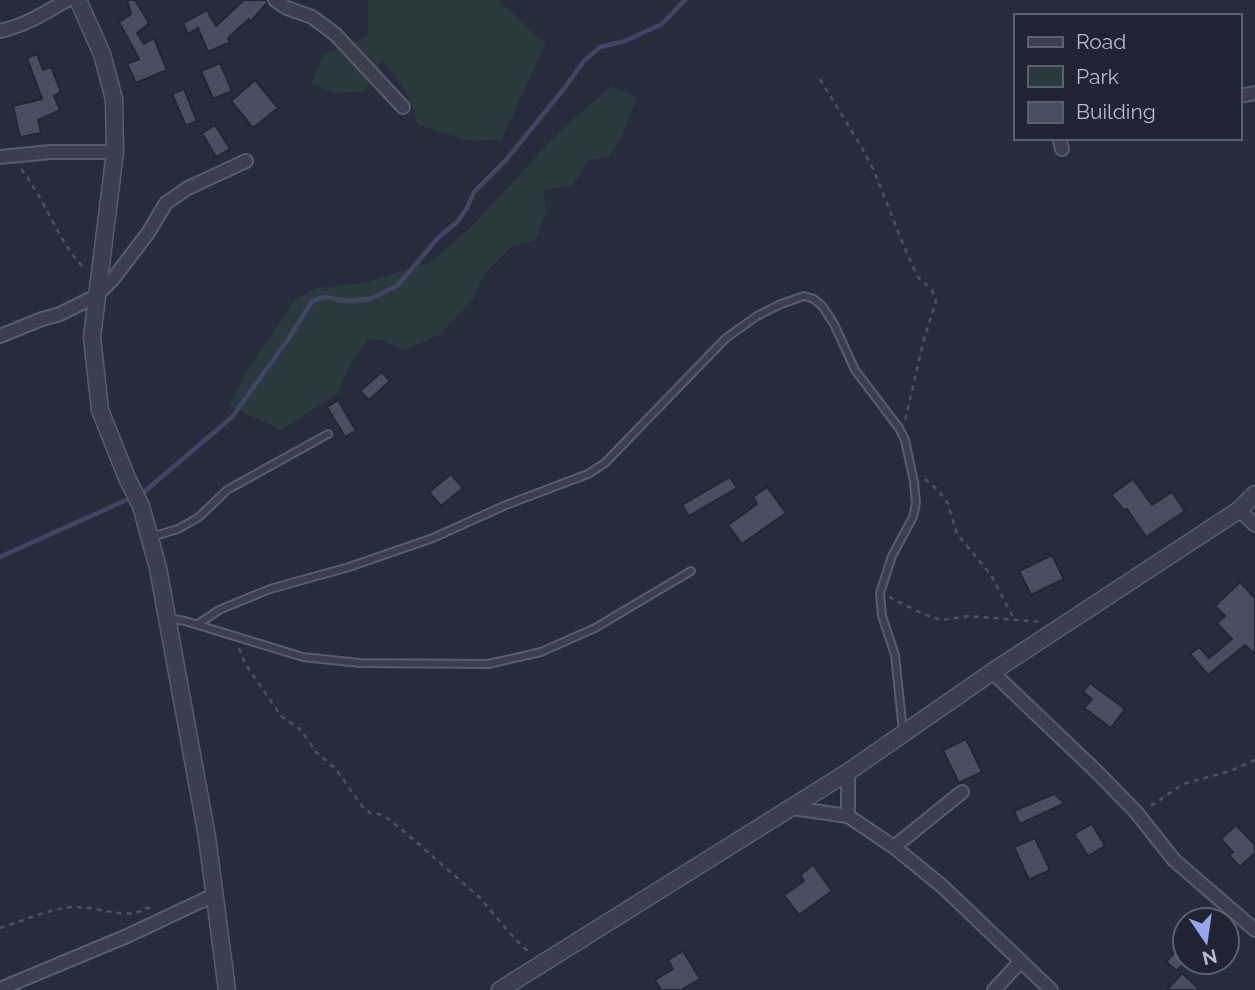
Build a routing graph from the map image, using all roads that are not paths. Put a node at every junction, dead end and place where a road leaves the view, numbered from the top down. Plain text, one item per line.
1 (67, 0) edge
2 (78, 0) edge
3 (275, 0) edge
4 (0, 32) edge
5 (402, 107) dead end
6 (115, 152) junction
7 (6, 156) edge
8 (246, 161) dead end
9 (97, 289) junction
10 (0, 336) edge
11 (328, 434) dead end
12 (1255, 494) edge
13 (1239, 510) junction
14 (1255, 525) edge
15 (149, 538) junction
16 (691, 571) dead end
17 (166, 618) junction
18 (198, 624) junction
19 (992, 672) junction
20 (903, 734) junction
21 (848, 772) junction
22 (962, 792) dead end
23 (792, 808) junction
24 (848, 816) junction
25 (894, 847) junction
26 (214, 895) junction
27 (1255, 930) edge
28 (1021, 961) junction
29 (0, 989) edge
30 (227, 990) edge
31 (500, 990) edge
32 (994, 990) edge
33 (1051, 990) edge

1 - 4 street
2 - 6 street
3 - 5 street
6 - 7 street
6 - 9 street
8 - 9 street
9 - 10 street
9 - 15 street
11 - 15 lane
12 - 13 street
13 - 14 street
13 - 19 street
15 - 17 street
16 - 18 lane
17 - 18 lane
17 - 26 street
18 - 20 lane
19 - 20 street
19 - 27 street
20 - 21 street
21 - 23 street
21 - 24 street
22 - 25 street
23 - 24 street
23 - 31 street
24 - 25 street
25 - 28 street
26 - 29 street
26 - 30 street
28 - 32 street
28 - 33 street

